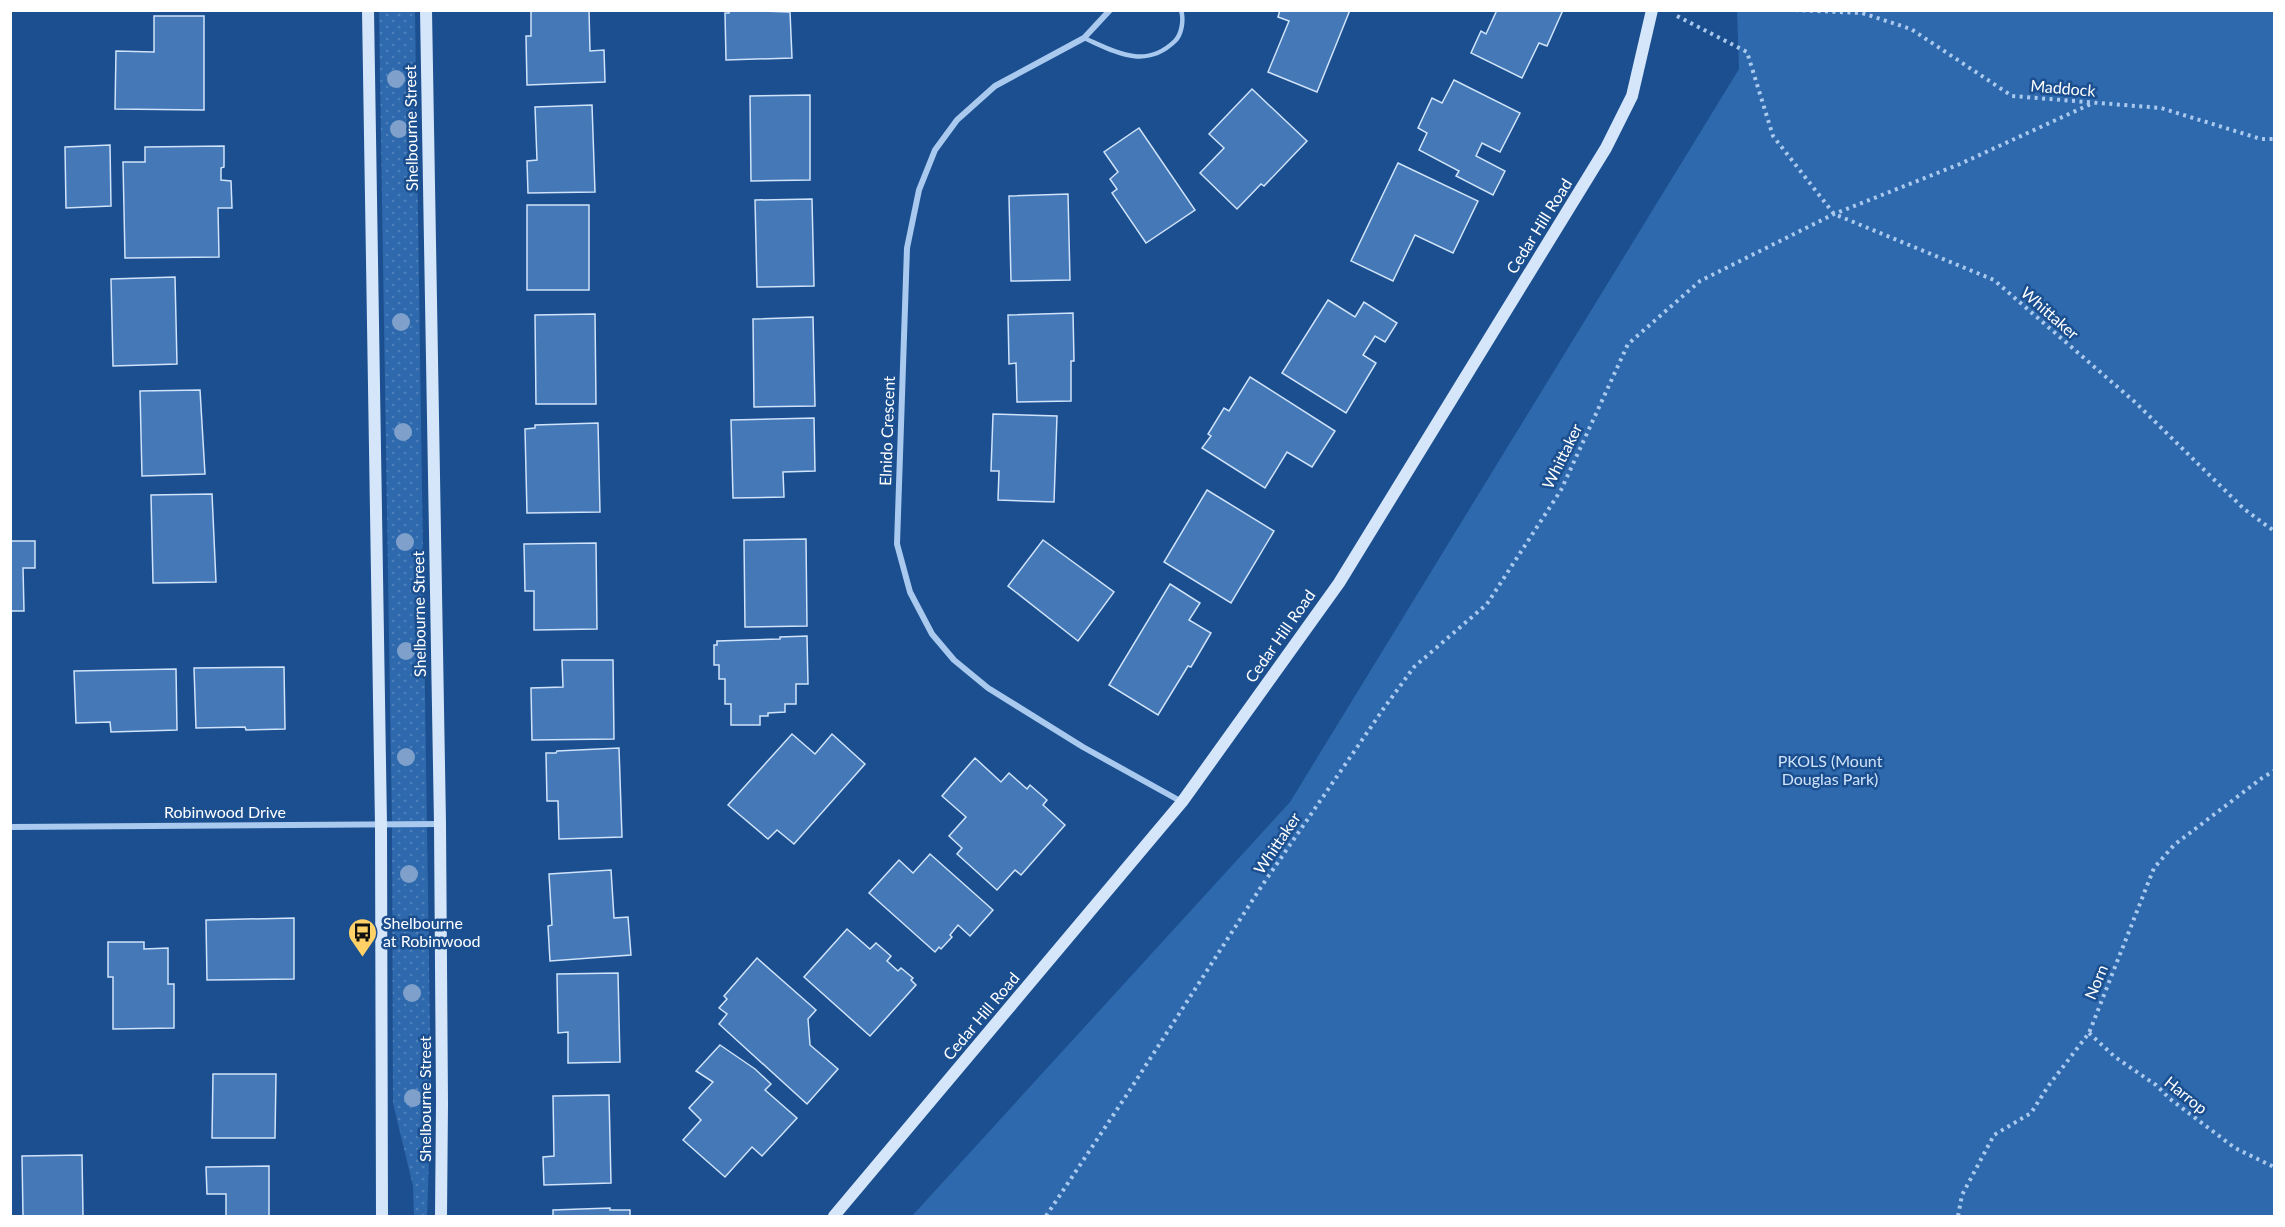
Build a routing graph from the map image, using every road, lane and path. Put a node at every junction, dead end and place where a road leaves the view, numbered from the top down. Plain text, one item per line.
1 (368, 10) edge
2 (426, 10) edge
3 (1110, 10) edge
4 (1181, 10) edge
5 (1652, 10) edge
6 (1795, 10) edge
7 (1675, 15) dead end
8 (1084, 38) junction
9 (2093, 102) junction
10 (2274, 139) edge
11 (1833, 214) junction
12 (2267, 525) junction
13 (2274, 526) edge
14 (2274, 531) edge
15 (2274, 771) edge
16 (1182, 802) junction
17 (440, 824) junction
18 (381, 825) junction
19 (10, 827) edge
20 (2089, 1033) junction
21 (2274, 1167) edge
22 (382, 1216) edge
23 (441, 1216) edge
24 (834, 1216) edge
25 (1046, 1216) edge
26 (1958, 1216) edge

1 - 18 main road
2 - 17 main road, Shelbourne Street
3 - 8 street, Elnido Crescent
4 - 8 lane
5 - 16 main road, Cedar Hill Road
6 - 9 path, Maddock
7 - 11 path
8 - 16 street, Elnido Crescent
9 - 10 path, Maddock
9 - 11 path
11 - 12 path, Whittaker
11 - 25 path, Whittaker
12 - 13 path
12 - 14 path, Whittaker
15 - 20 path, Norn
16 - 24 main road, Cedar Hill Road
17 - 18 street, Robinwood Drive
17 - 23 main road, Shelbourne Street
18 - 19 street, Robinwood Drive
18 - 22 main road
20 - 21 path, Harrop
20 - 26 path, Norn

